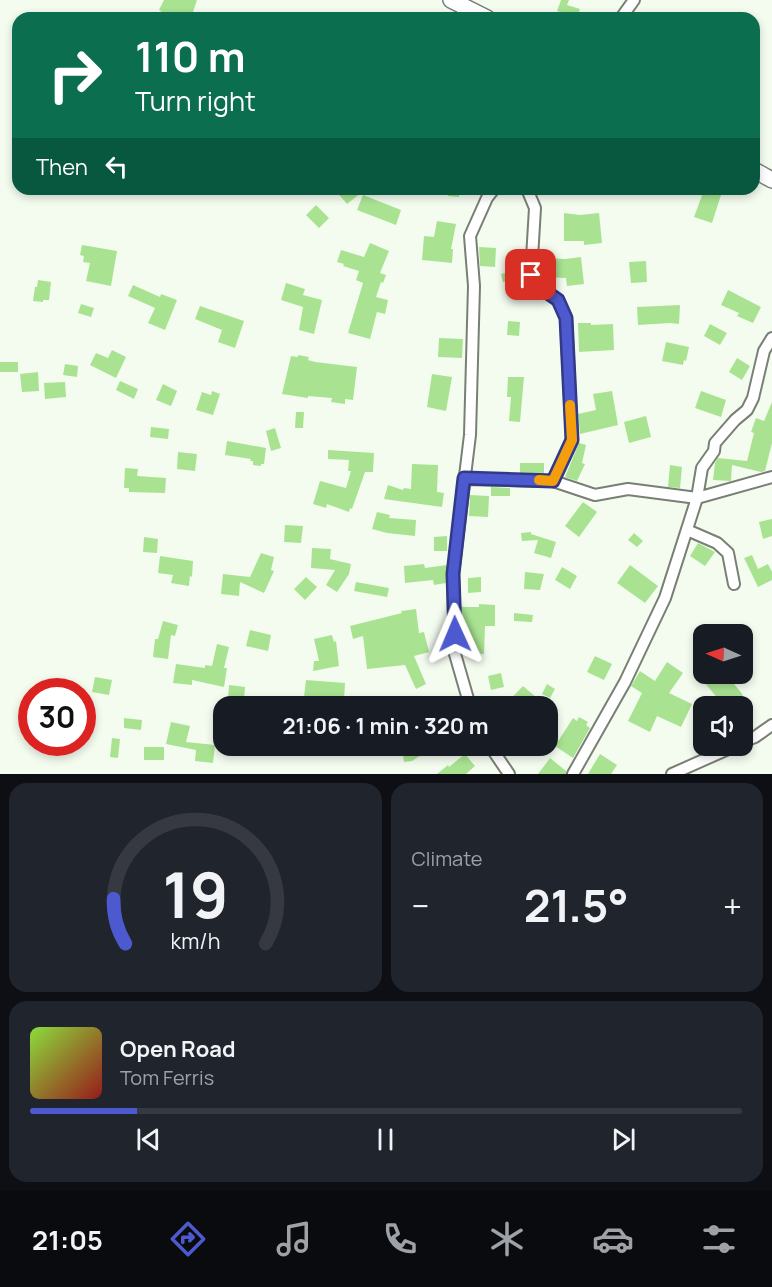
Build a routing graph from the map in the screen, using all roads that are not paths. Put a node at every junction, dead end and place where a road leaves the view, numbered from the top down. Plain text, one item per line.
1 (451, 0) edge
2 (475, 12) edge
3 (489, 195) edge
4 (530, 195) edge
5 (772, 338) edge
6 (772, 477) edge
7 (464, 478) junction
8 (553, 481) junction
9 (697, 498) junction
10 (687, 530) junction
11 (734, 584) dead end
12 (467, 696) edge
13 (772, 725) edge
14 (753, 738) edge
15 (497, 756) edge
16 (712, 756) edge
17 (509, 774) edge
18 (573, 774) edge
19 (672, 774) edge

1 - 2 main road
3 - 7 street
4 - 8 street
5 - 9 street
6 - 9 street
7 - 8 street
7 - 12 street
8 - 9 street
9 - 10 street
10 - 11 street
10 - 18 street
13 - 14 street
15 - 17 street
16 - 19 street

